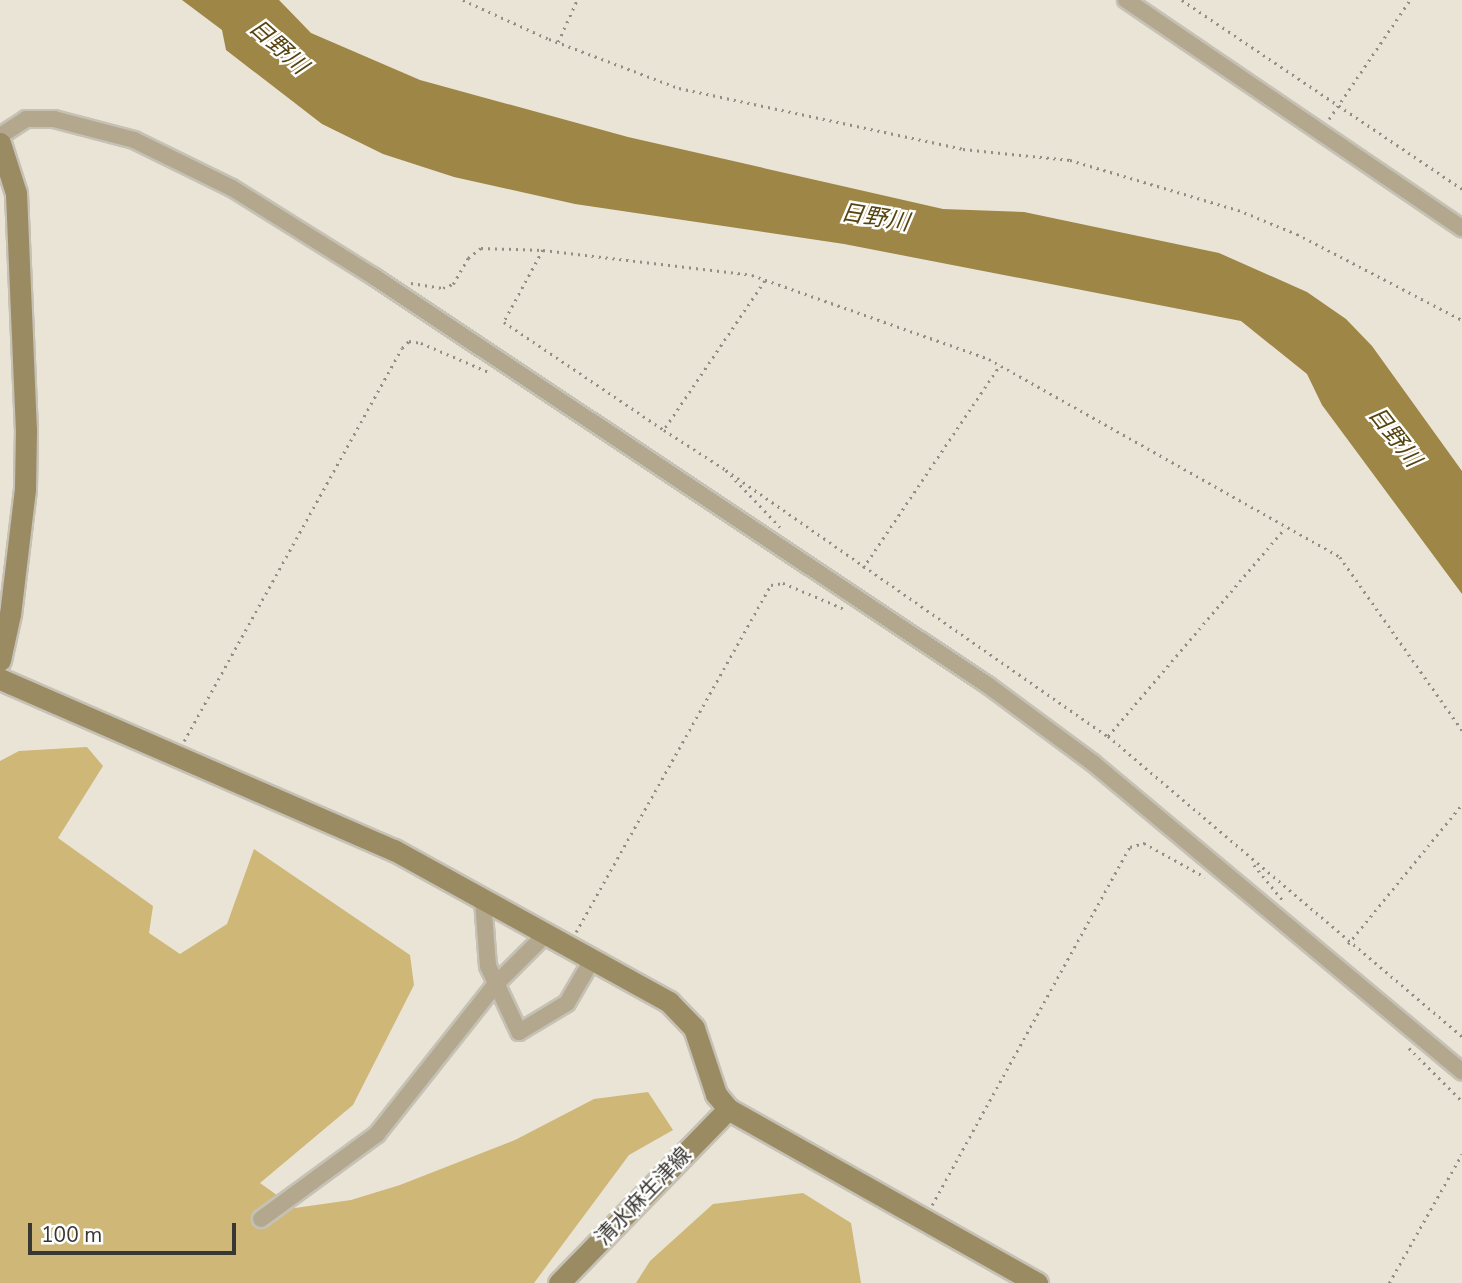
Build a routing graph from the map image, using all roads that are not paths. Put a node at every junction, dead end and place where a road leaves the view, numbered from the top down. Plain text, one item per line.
1 (1126, 0) edge
2 (0, 136) edge
3 (0, 143) edge
4 (1462, 228) edge
5 (0, 660) edge
6 (0, 679) edge
7 (483, 900) junction
8 (544, 936) junction
9 (591, 962) junction
10 (495, 985) junction
11 (1462, 1071) edge
12 (728, 1109) junction
13 (261, 1219) dead end
14 (1010, 1276) edge
15 (559, 1283) edge
16 (1037, 1283) edge

1 - 4 street
2 - 11 street
3 - 5 street
6 - 7 street
7 - 8 street
7 - 10 street
8 - 9 street
8 - 10 street
9 - 10 street
9 - 12 street
10 - 13 street
12 - 14 street
12 - 15 street, 清水麻生津線
14 - 16 street

